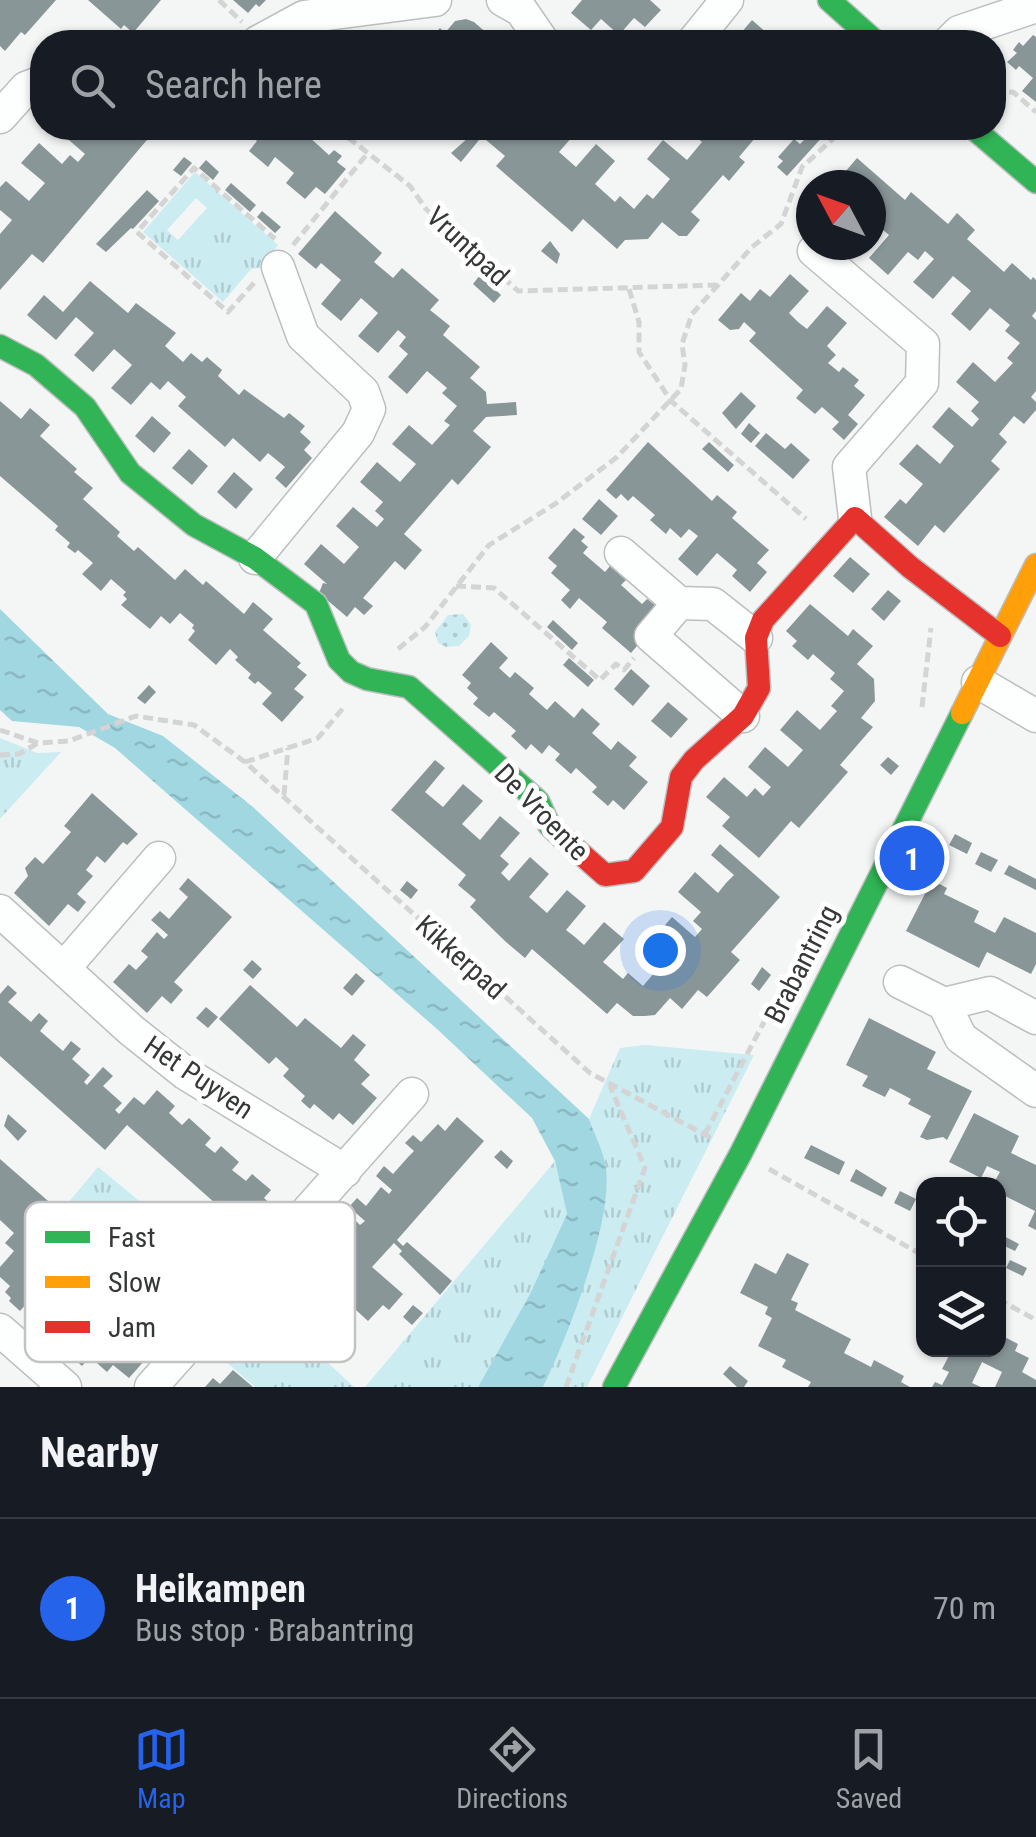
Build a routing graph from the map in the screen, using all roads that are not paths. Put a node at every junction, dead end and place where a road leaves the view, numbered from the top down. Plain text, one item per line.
1 (434, 0) edge
2 (504, 0) edge
3 (727, 0) edge
4 (829, 0) edge
5 (1036, 6) edge
6 (280, 30) edge
7 (535, 30) edge
8 (703, 30) edge
9 (863, 30) edge
10 (965, 30) edge
11 (30, 86) edge
12 (0, 117) edge
13 (987, 140) edge
14 (1036, 182) edge
15 (283, 259) road end
16 (826, 260) edge
17 (0, 346) edge
18 (855, 518) junction
19 (620, 553) dead end
20 (255, 558) junction
21 (1036, 565) edge
22 (679, 603) junction
23 (1000, 636) junction
24 (756, 638) junction
25 (978, 682) junction
26 (743, 716) junction
27 (1036, 716) edge
28 (159, 858) dead end
29 (0, 911) edge
30 (64, 968) junction
31 (900, 982) dead end
32 (944, 1004) junction
33 (1036, 1018) edge
34 (1032, 1078) edge
35 (412, 1094) dead end
36 (345, 1171) junction
37 (317, 1202) edge
38 (0, 1330) edge
39 (25, 1352) edge
40 (36, 1362) edge
41 (174, 1362) edge
42 (65, 1387) edge
43 (152, 1387) edge
44 (614, 1387) edge

1 - 6 street
2 - 7 street
3 - 8 street
4 - 9 street
5 - 10 street
11 - 12 street
13 - 14 street
15 - 20 street
16 - 18 street
17 - 20 street
18 - 23 street
18 - 24 street
19 - 22 street
20 - 26 street, De Vroente
21 - 23 street, Brabantring
22 - 24 street
22 - 26 street
23 - 25 street, Brabantring
24 - 26 street, De Vroente
25 - 27 street
25 - 44 street, Brabantring
28 - 30 street
29 - 30 street, Het Puyven
30 - 36 street, Het Puyven
31 - 32 street
32 - 33 street
32 - 34 street
35 - 36 street
36 - 37 street
38 - 39 street
40 - 42 street
41 - 43 street

